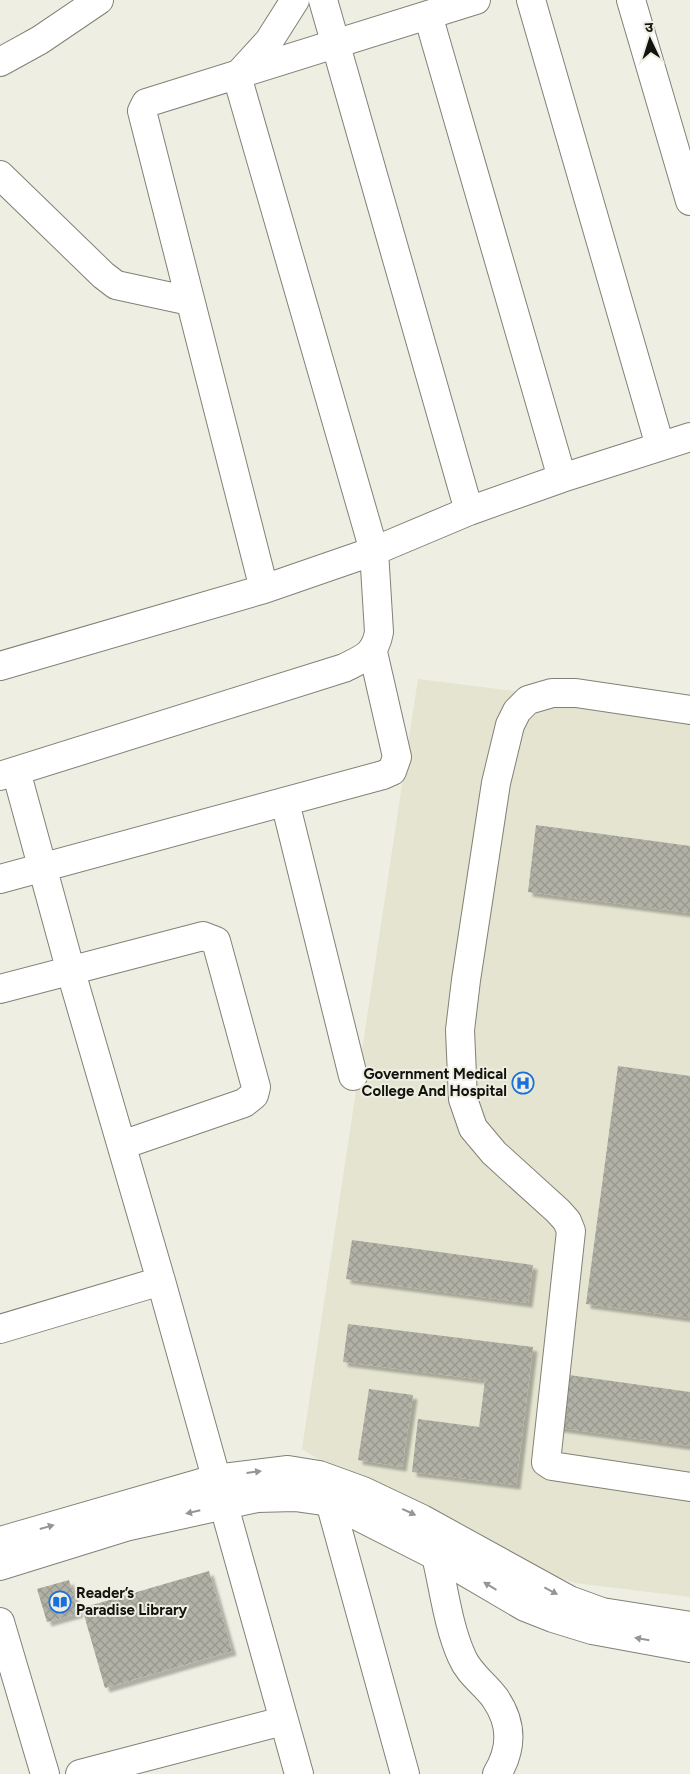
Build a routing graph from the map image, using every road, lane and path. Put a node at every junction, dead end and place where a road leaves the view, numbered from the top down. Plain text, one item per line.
1 (99, 0) edge
2 (295, 0) edge
3 (322, 0) edge
4 (476, 0) edge
5 (531, 0) edge
6 (631, 0) edge
7 (428, 15) junction
8 (336, 44) junction
9 (0, 62) edge
10 (237, 76) junction
11 (0, 175) edge
12 (690, 201) edge
13 (190, 300) junction
14 (690, 437) edge
15 (660, 446) junction
16 (562, 478) junction
17 (469, 510) junction
18 (374, 551) junction
19 (264, 589) junction
20 (373, 652) junction
21 (0, 666) edge
22 (690, 710) edge
23 (8, 773) edge
24 (285, 802) junction
25 (43, 867) junction
26 (0, 879) edge
27 (71, 972) junction
28 (0, 989) edge
29 (353, 1076) dead end
30 (122, 1145) junction
31 (161, 1282) junction
32 (0, 1329) edge
33 (215, 1479) junction
34 (690, 1487) edge
35 (330, 1502) junction
36 (224, 1505) junction
37 (0, 1541) edge
38 (436, 1556) junction
39 (0, 1566) edge
40 (0, 1622) edge
41 (690, 1626) edge
42 (690, 1648) edge
43 (283, 1722) junction
44 (45, 1774) edge
45 (80, 1774) edge
46 (299, 1774) edge
47 (405, 1774) edge
48 (497, 1774) edge

1 - 9 street
2 - 10 street
3 - 8 street
4 - 7 street
5 - 15 street
6 - 12 street
7 - 8 street
7 - 16 street
8 - 10 street
8 - 17 street
10 - 13 street
10 - 18 street
11 - 13 street
13 - 19 street
14 - 15 street
15 - 16 street
16 - 17 street
17 - 18 street
18 - 19 street
18 - 20 street
19 - 21 street
20 - 23 street
20 - 24 street
22 - 34 street
23 - 25 street
24 - 25 street
24 - 29 street
25 - 26 street
25 - 27 street
27 - 28 street
27 - 30 street
27 - 30 street
30 - 31 street
31 - 32 street
31 - 33 street
33 - 36 street
37 -> 33 street
33 -> 41 street
35 - 36 street
35 - 38 street
35 - 47 street
36 -> 39 street
36 - 43 street
42 -> 38 street
38 - 48 street
40 - 44 street
43 - 45 street
43 - 46 street

